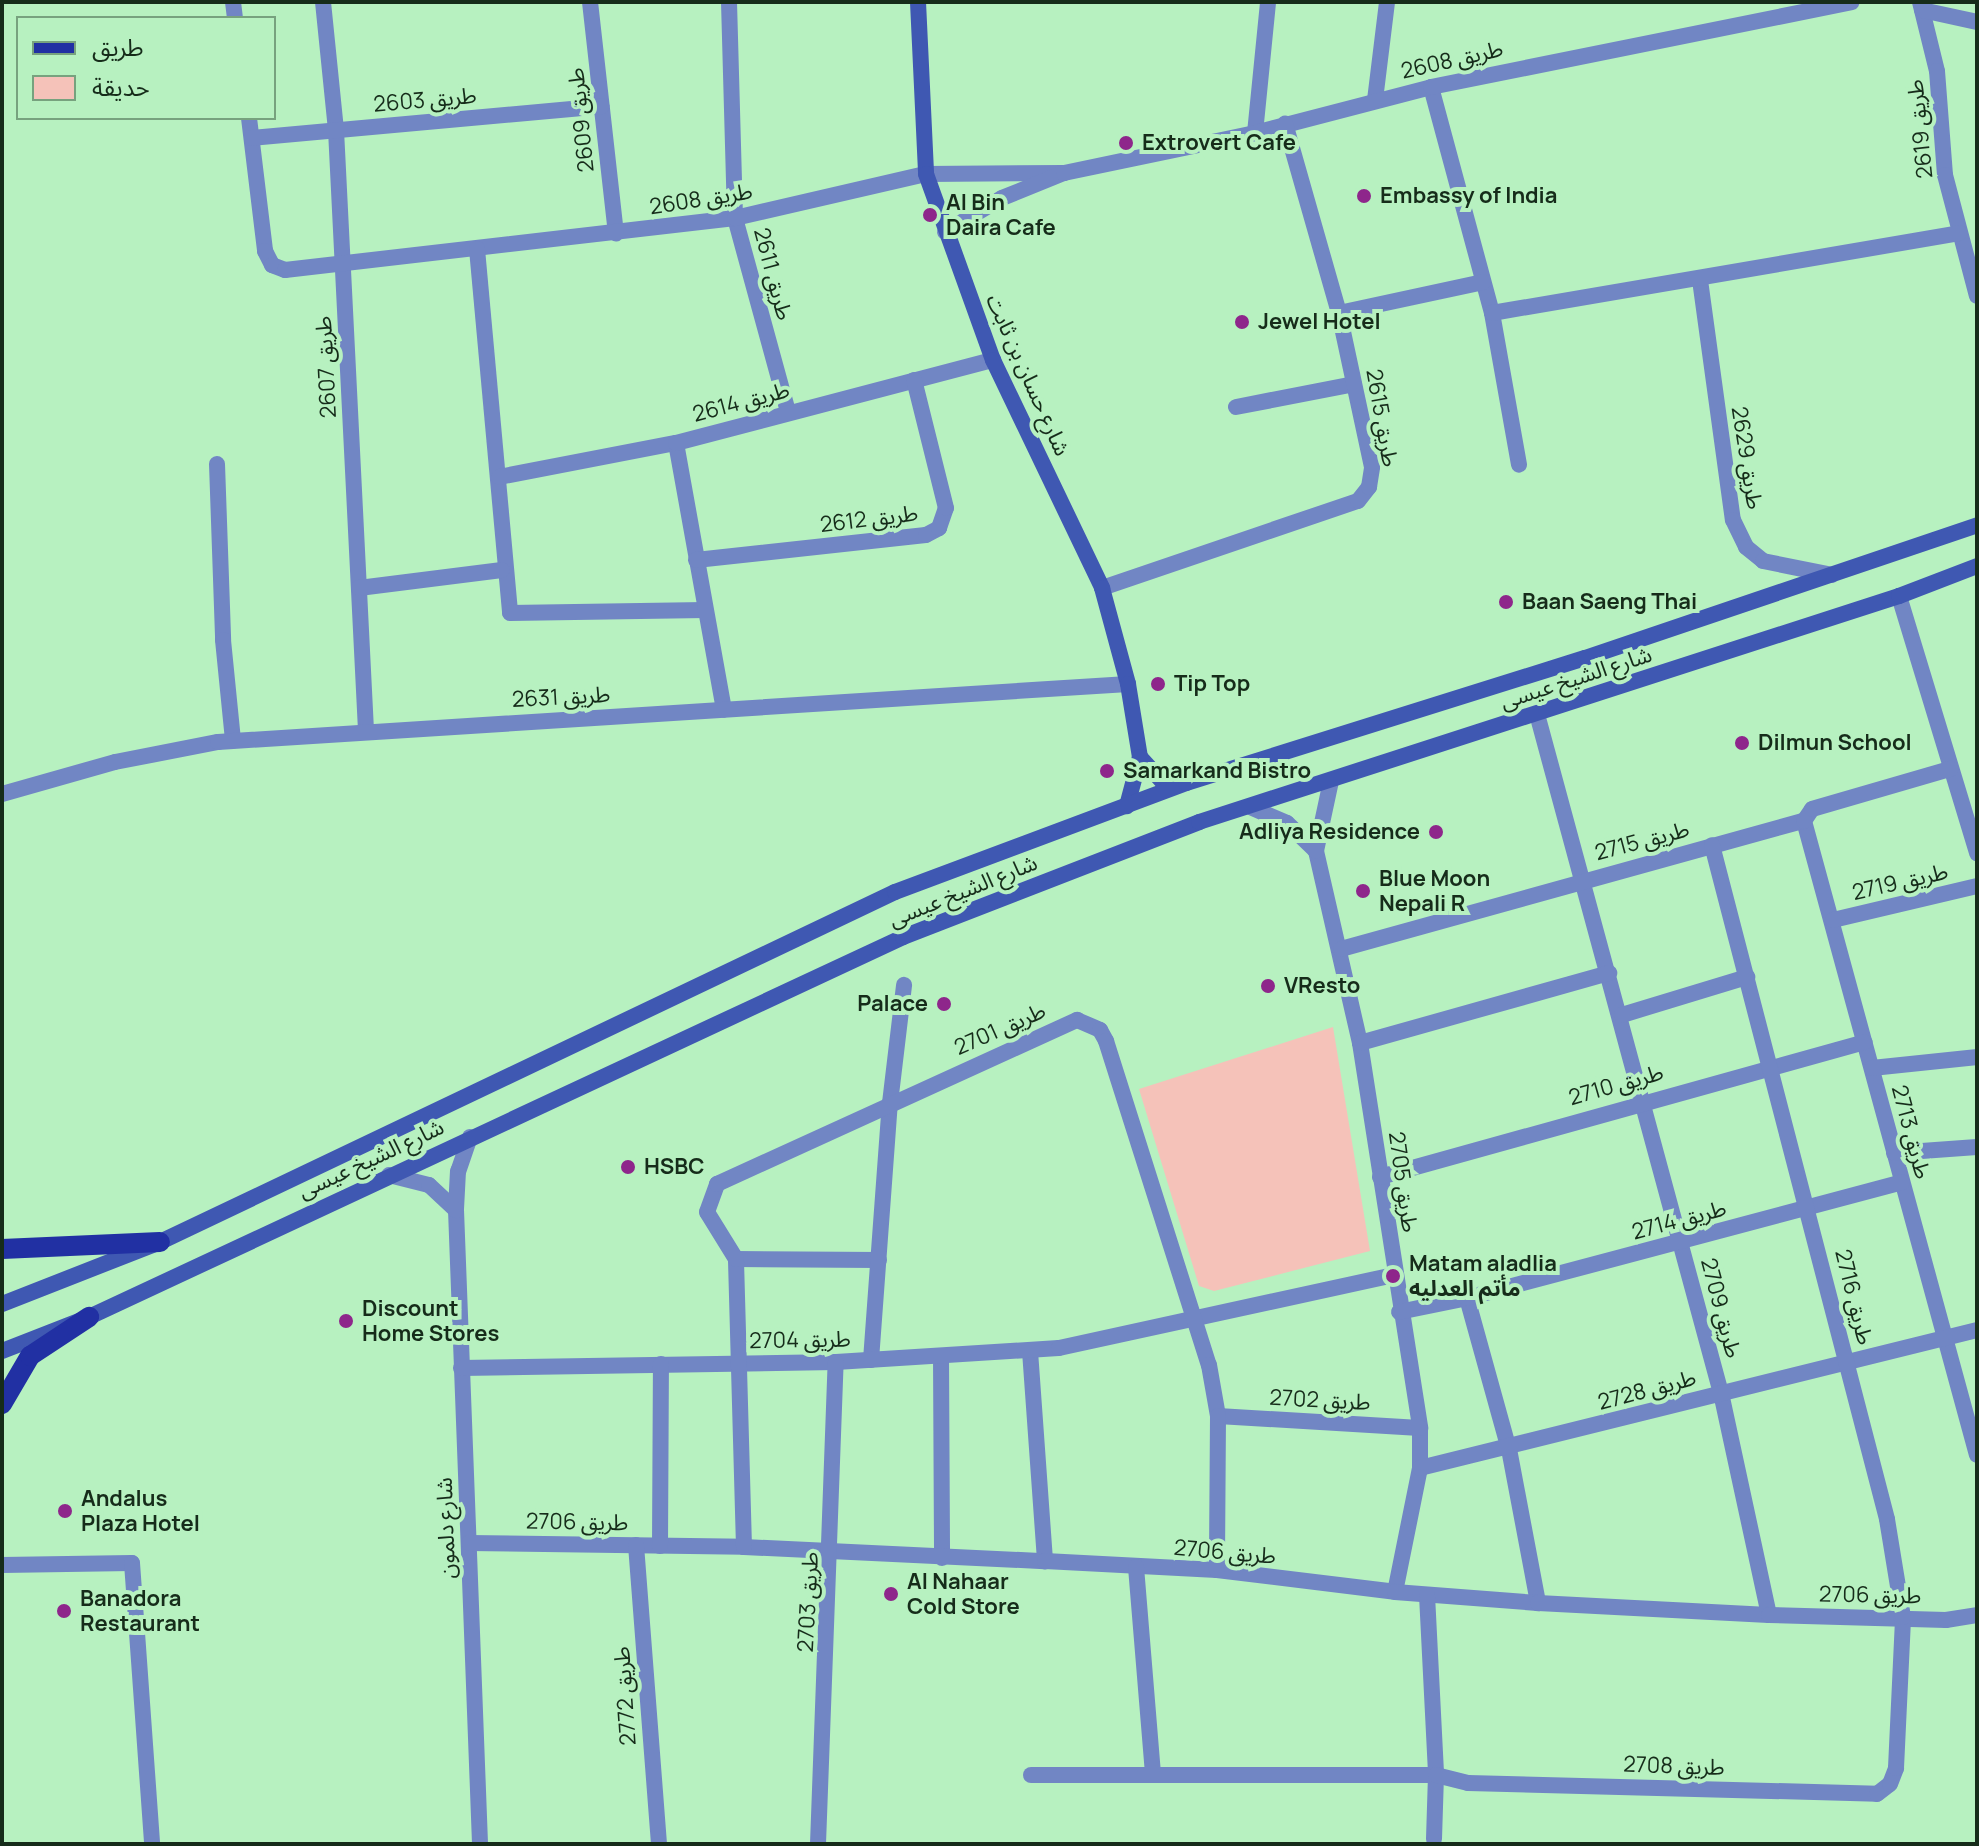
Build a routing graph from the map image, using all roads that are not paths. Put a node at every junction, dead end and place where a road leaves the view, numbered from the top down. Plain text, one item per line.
1 (323, 2) edge
2 (590, 2) edge
3 (729, 2) edge
4 (918, 2) edge
5 (1268, 2) edge
6 (1387, 2) edge
7 (1852, 2) edge
8 (1921, 6) edge
9 (1977, 22) edge
10 (1431, 87) junction
11 (1375, 100) junction
12 (602, 106) junction
13 (249, 120) edge
14 (1285, 124) junction
15 (336, 130) junction
16 (1255, 133) junction
17 (252, 138) junction
18 (1064, 173) junction
19 (926, 174) junction
20 (735, 218) junction
21 (945, 232) junction
22 (1959, 233) junction
23 (616, 234) junction
24 (477, 249) junction
25 (343, 264) junction
26 (1700, 280) junction
27 (1483, 282) junction
28 (1977, 296) edge
29 (1339, 313) junction
30 (1492, 313) junction
31 (993, 360) junction
32 (914, 380) junction
33 (1354, 384) junction
34 (1236, 407) dead end
35 (788, 412) junction
36 (676, 443) junction
37 (217, 464) dead end
38 (1519, 465) dead end
39 (499, 477) junction
40 (1977, 525) edge
41 (696, 560) junction
42 (1977, 566) edge
43 (502, 570) junction
44 (1834, 576) junction
45 (359, 588) junction
46 (1102, 588) junction
47 (1899, 596) junction
48 (705, 610) junction
49 (1128, 684) junction
50 (724, 710) junction
51 (1537, 714) junction
52 (366, 730) junction
53 (233, 741) junction
54 (1140, 757) junction
55 (1950, 769) junction
56 (1331, 781) junction
57 (1169, 789) junction
58 (2, 794) edge
59 (1127, 806) junction
60 (1250, 807) junction
61 (1804, 821) junction
62 (1712, 845) junction
63 (1316, 851) junction
64 (1977, 853) edge
65 (1583, 879) junction
66 (1977, 886) edge
67 (1833, 920) junction
68 (1341, 949) junction
69 (1609, 973) junction
70 (1747, 977) junction
71 (904, 985) dead end
72 (1622, 1015) junction
73 (1865, 1042) junction
74 (1360, 1043) junction
75 (1977, 1057) edge
76 (1770, 1066) junction
77 (1872, 1068) junction
78 (1645, 1099) junction
79 (890, 1103) junction
80 (470, 1137) junction
81 (1977, 1147) edge
82 (1894, 1153) junction
83 (389, 1175) junction
84 (1380, 1177) junction
85 (1902, 1182) junction
86 (1808, 1208) junction
87 (456, 1210) junction
88 (160, 1242) junction
89 (1680, 1242) junction
90 (2, 1249) edge
91 (736, 1259) junction
92 (879, 1260) junction
93 (1395, 1275) junction
94 (1467, 1298) junction
95 (2, 1304) edge
96 (1399, 1312) junction
97 (89, 1317) junction
98 (1197, 1322) junction
99 (1977, 1330) edge
100 (1943, 1338) junction
101 (2, 1351) edge
102 (1030, 1351) junction
103 (941, 1356) junction
104 (871, 1360) junction
105 (836, 1362) junction
106 (738, 1363) junction
107 (1848, 1363) junction
108 (661, 1364) junction
109 (461, 1368) junction
110 (1721, 1393) junction
111 (2, 1404) edge
112 (1218, 1416) junction
113 (1420, 1428) junction
114 (1509, 1449) junction
115 (1977, 1455) edge
116 (1420, 1468) junction
117 (469, 1543) junction
118 (636, 1545) junction
119 (660, 1546) junction
120 (744, 1547) junction
121 (833, 1552) junction
122 (942, 1558) junction
123 (1045, 1561) junction
124 (2, 1565) edge
125 (1136, 1567) junction
126 (1217, 1570) junction
127 (1395, 1592) junction
128 (1427, 1595) junction
129 (1538, 1603) junction
130 (1769, 1615) junction
131 (1977, 1615) edge
132 (1903, 1617) junction
133 (1896, 1768) joint
134 (1153, 1772) junction
135 (1031, 1775) dead end
136 (1436, 1775) junction
137 (1434, 1839) dead end
138 (152, 1844) edge
139 (480, 1844) edge
140 (659, 1844) edge
141 (818, 1844) edge

1 - 15 street, طريق 2607
2 - 12 street, طريق 2609
3 - 20 street, طريق 2611
4 - 19 main road, شارع حسان بن ثابت
5 - 16 street
6 - 11 street
7 - 10 street, طريق 2608
8 - 9 street
8 - 22 street, طريق 2619
10 - 11 street, طريق 2608
10 - 27 street
11 - 14 street, طريق 2608
12 - 15 street, طريق 2603
12 - 23 street, طريق 2609
13 - 17 street
14 - 16 street, طريق 2608
14 - 29 street, طريق 2615
15 - 17 street, طريق 2603
15 - 25 street, طريق 2607
16 - 18 street, طريق 2608
17 - 25 street, طريق 2608
18 - 19 street, طريق 2608
18 - 21 street, طريق 2608
19 - 20 street, طريق 2608
19 - 21 main road, شارع حسان بن ثابت
20 - 23 street, طريق 2608
20 - 35 street, طريق 2611
21 - 31 main road, شارع حسان بن ثابت
22 - 26 street
22 - 28 street, طريق 2619
23 - 24 street, طريق 2608
24 - 25 street, طريق 2608
24 - 39 street
25 - 45 street, طريق 2607
26 - 30 street
26 - 44 street, طريق 2629
27 - 29 street
27 - 30 street
29 - 33 street, طريق 2615
30 - 38 street
31 - 32 street, طريق 2614
31 - 46 main road, شارع حسان بن ثابت
32 - 35 street, طريق 2614
32 - 41 street, طريق 2612
33 - 34 street
33 - 46 street, طريق 2615
35 - 36 street, طريق 2614
36 - 39 street, طريق 2614
36 - 41 street
37 - 53 street
39 - 43 street
40 - 44 main road, شارع الشيخ عيسى
41 - 48 street
42 - 47 main road, شارع الشيخ عيسى
43 - 45 street
43 - 48 street
44 - 57 main road, شارع الشيخ عيسى
45 - 52 street, طريق 2607
46 - 49 main road, شارع حسان بن ثابت
47 - 51 main road, شارع الشيخ عيسى
47 - 55 street
48 - 50 street
49 - 50 street, طريق 2631
49 - 54 main road, شارع حسان بن ثابت
50 - 52 street, طريق 2631
51 - 56 main road, شارع الشيخ عيسى
51 - 65 street, طريق 2709
52 - 53 street, طريق 2631
53 - 58 street, طريق 2631
54 - 57 main road
54 - 59 main road, شارع حسان بن ثابت
55 - 61 street, طريق 2715
55 - 64 street
56 - 60 main road, شارع الشيخ عيسى
56 - 63 street, طريق 2705
57 - 59 main road, شارع الشيخ عيسى
59 - 88 main road, شارع الشيخ عيسى
60 - 63 street
60 - 80 main road, شارع الشيخ عيسى
61 - 62 street, طريق 2715
61 - 67 street, طريق 2713
62 - 65 street, طريق 2715
62 - 70 street, طريق 2716
63 - 68 street, طريق 2705
65 - 68 street, طريق 2715
65 - 69 street, طريق 2709
66 - 67 street, طريق 2719
67 - 73 street, طريق 2713
68 - 74 street, طريق 2705
69 - 72 street, طريق 2709
69 - 74 street
70 - 72 street
70 - 76 street, طريق 2716
71 - 79 street
72 - 78 street, طريق 2709
73 - 76 street, طريق 2710
73 - 77 street, طريق 2713
74 - 84 street, طريق 2705
75 - 77 street
76 - 78 street, طريق 2710
76 - 86 street, طريق 2716
77 - 82 street, طريق 2713
78 - 84 street, طريق 2710
78 - 89 street, طريق 2709
79 - 91 street, طريق 2701
79 - 92 street
79 - 98 street, طريق 2701
80 - 83 main road, شارع الشيخ عيسى
80 - 87 street, شارع دلمون
81 - 82 street
82 - 85 street, طريق 2713
83 - 87 street
83 - 97 main road, شارع الشيخ عيسى
84 - 93 street, طريق 2705
85 - 86 street, طريق 2714
85 - 100 street, طريق 2713
86 - 89 street, طريق 2714
86 - 107 street, طريق 2716
87 - 109 street, شارع دلمون
88 - 90 main road
88 - 95 main road, شارع الشيخ عيسى
89 - 94 street, طريق 2714
89 - 110 street, طريق 2709
91 - 92 street
91 - 106 street
92 - 104 street
93 - 96 street, طريق 2705
93 - 98 street, طريق 2704
94 - 96 street, طريق 2714
94 - 114 street
96 - 113 street, طريق 2705
97 - 101 main road, شارع الشيخ عيسى
97 - 111 main road
98 - 102 street, طريق 2704
98 - 112 street
99 - 100 street, طريق 2728
100 - 107 street, طريق 2728
100 - 115 street, طريق 2713
102 - 103 street, طريق 2704
102 - 123 street
103 - 104 street, طريق 2704
103 - 122 street
104 - 105 street, طريق 2704
105 - 106 street, طريق 2704
105 - 121 street, طريق 2703
106 - 108 street, طريق 2704
106 - 120 street
107 - 110 street, طريق 2728
107 - 132 street, طريق 2716
108 - 109 street, طريق 2704
108 - 119 street
109 - 117 street, شارع دلمون
110 - 114 street, طريق 2728
110 - 130 street, طريق 2709
112 - 113 street, طريق 2702
112 - 126 street
113 - 116 street, طريق 2705
114 - 116 street, طريق 2728
114 - 129 street
116 - 127 street, طريق 2705
117 - 118 street, طريق 2706
117 - 139 street, شارع دلمون
118 - 119 street, طريق 2706
118 - 140 street, طريق 2772
119 - 120 street, طريق 2706
120 - 121 street, طريق 2706
121 - 122 street, طريق 2706
121 - 141 street, طريق 2703
122 - 123 street, طريق 2706
123 - 125 street, طريق 2706
124 - 138 street
125 - 126 street, طريق 2706
125 - 134 street
126 - 127 street, طريق 2706
127 - 128 street, طريق 2706
128 - 129 street, طريق 2706
128 - 136 street
129 - 130 street, طريق 2706
130 - 132 street, طريق 2706
131 - 132 street, طريق 2706
132 - 133 street, طريق 2716
133 - 136 street, طريق 2708
134 - 135 street, طريق 2708
134 - 136 street, طريق 2708
136 - 137 street

